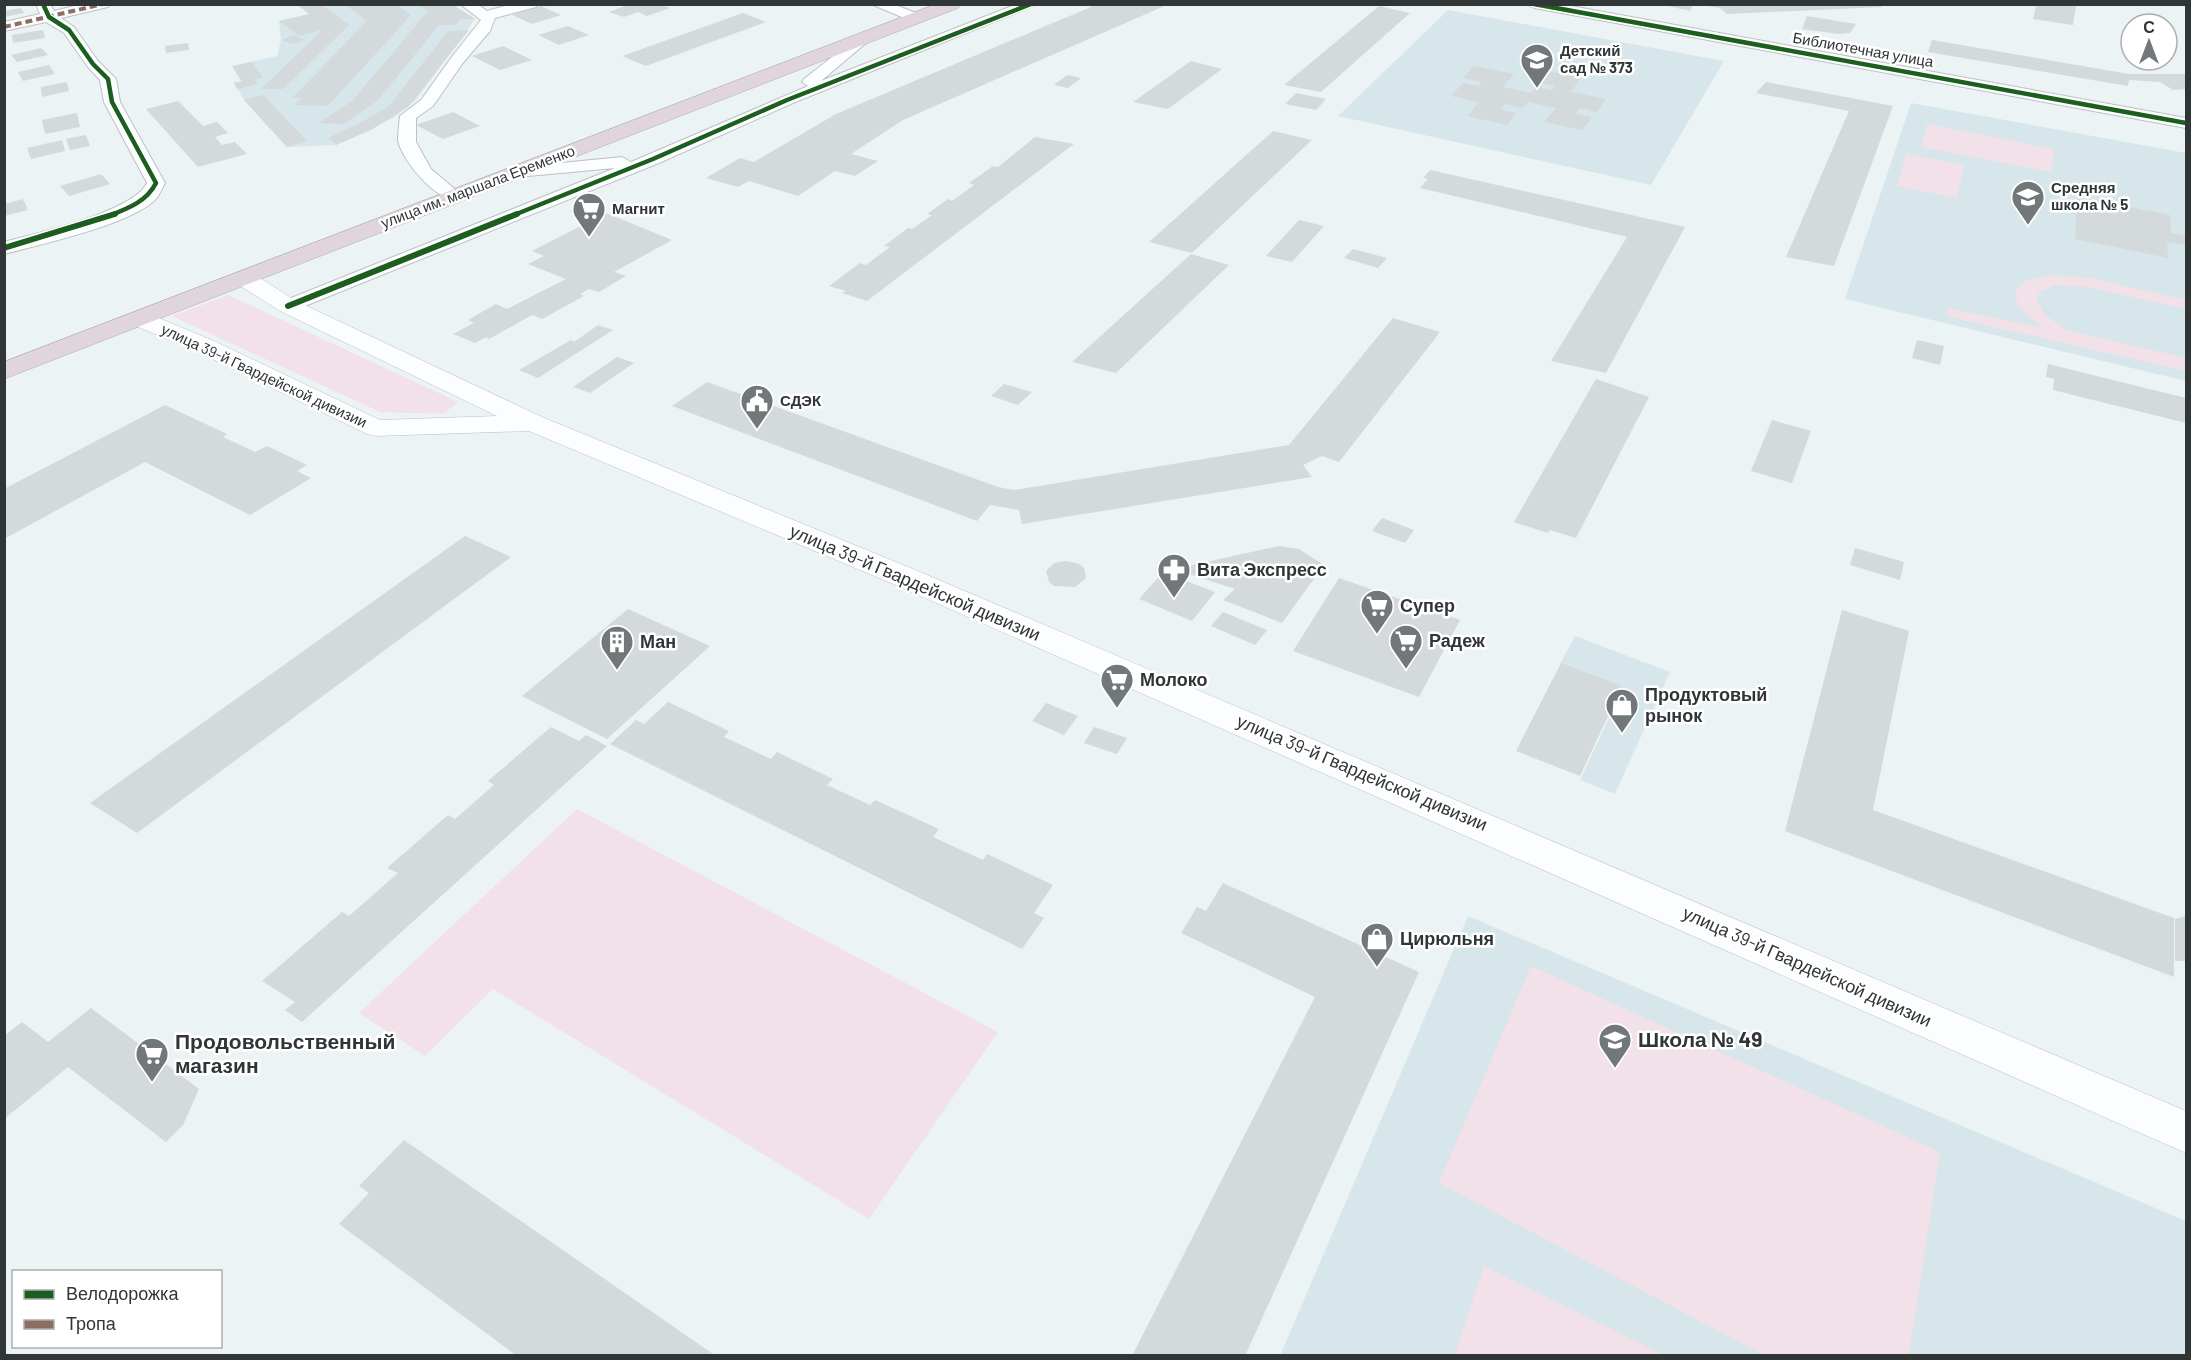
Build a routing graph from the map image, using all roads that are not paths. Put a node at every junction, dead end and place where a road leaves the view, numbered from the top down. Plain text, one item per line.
1 (103, 4) edge
2 (467, 4) edge
3 (531, 4) edge
4 (878, 4) edge
5 (952, 4) edge
6 (1031, 4) edge
7 (1534, 4) edge
8 (46, 11) edge
9 (485, 16) junction
10 (916, 18) junction
11 (4, 27) edge
12 (865, 38) junction
13 (787, 100) junction
14 (2187, 123) edge
15 (653, 159) junction
16 (517, 172) junction
17 (454, 196) junction
18 (4, 248) edge
19 (244, 279) junction
20 (288, 306) junction
21 (140, 319) junction
22 (4, 371) edge
23 (533, 423) junction
24 (2187, 1132) edge

1 - 8 street
2 - 9 street
3 - 9 street
4 - 10 street
5 - 10 highway, улица им. маршала Еременко
6 - 13 street
7 - 14 street, Библиотечная улица
8 - 11 street
8 - 18 street
9 - 17 street
10 - 12 highway, улица им. маршала Еременко
12 - 13 street
12 - 16 highway, улица им. маршала Еременко
13 - 15 street
15 - 16 street
15 - 20 street
16 - 17 highway, улица им. маршала Еременко
17 - 19 highway, улица им. маршала Еременко
19 - 20 main road, улица 39-й Гвардейской дивизии
19 - 21 highway, улица им. маршала Еременко
20 - 23 main road, улица 39-й Гвардейской дивизии
21 - 22 highway, улица им. маршала Еременко
21 - 23 main road, улица 39-й Гвардейской дивизии
23 - 24 main road, улица 39-й Гвардейской дивизии

